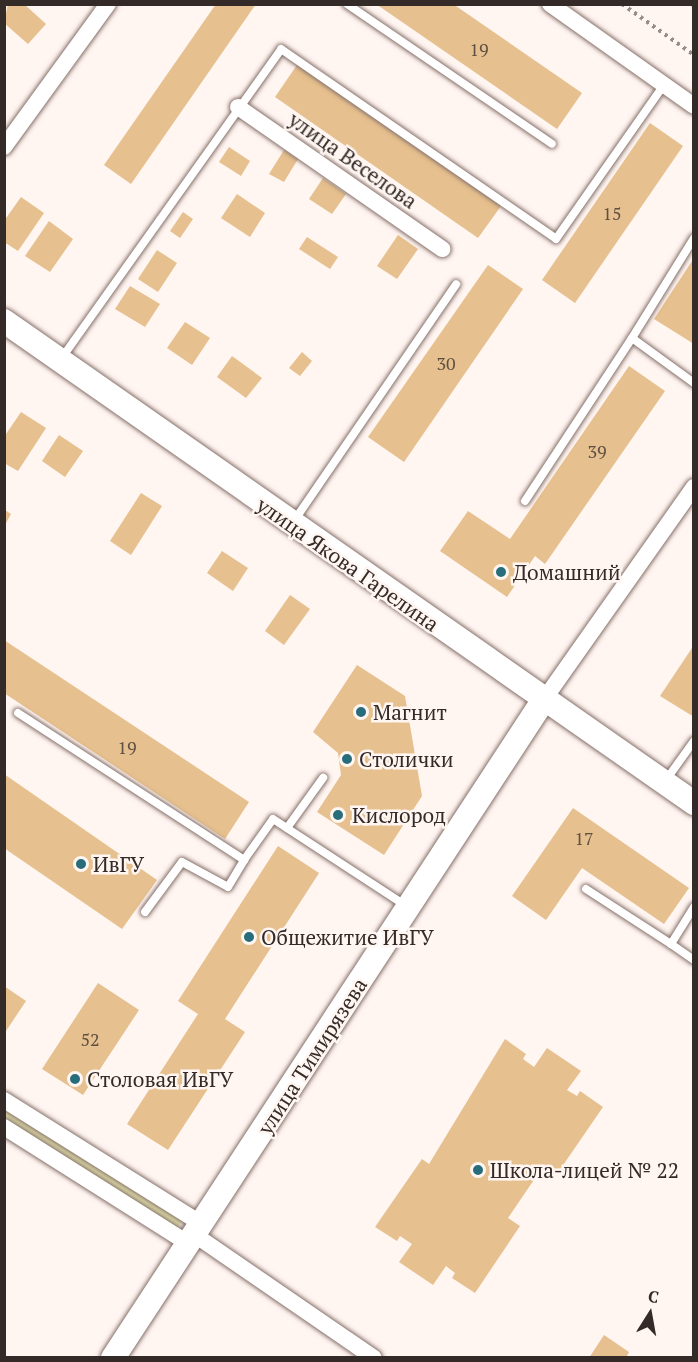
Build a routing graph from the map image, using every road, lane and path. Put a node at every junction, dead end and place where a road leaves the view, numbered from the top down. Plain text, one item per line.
1 (347, 4) edge
2 (550, 4) edge
3 (622, 4) edge
4 (104, 6) edge
5 (693, 54) edge
6 (664, 85) junction
7 (693, 106) edge
8 (238, 107) junction
9 (552, 144) dead end
10 (4, 147) edge
11 (693, 238) edge
12 (442, 249) dead end
13 (456, 284) dead end
14 (4, 321) edge
15 (632, 338) junction
16 (60, 360) junction
17 (693, 383) edge
18 (693, 487) edge
19 (525, 501) dead end
20 (292, 524) junction
21 (543, 701) junction
22 (18, 713) dead end
23 (693, 741) edge
24 (323, 778) dead end
25 (664, 783) junction
26 (693, 803) edge
27 (287, 828) junction
28 (244, 860) junction
29 (586, 889) dead end
30 (408, 907) junction
31 (693, 907) edge
32 (145, 912) dead end
33 (671, 944) junction
34 (693, 960) edge
35 (4, 1100) edge
36 (4, 1127) edge
37 (195, 1234) junction
38 (114, 1358) edge
39 (374, 1358) edge

1 - 9 lane
2 - 6 street
3 - 5 path
4 - 10 street
6 - 7 street
6 - 8 lane
8 - 12 street, улица Веселова
8 - 16 lane
11 - 15 lane
13 - 20 lane
14 - 16 main road, улица Якова Гарелина
15 - 17 lane
15 - 19 lane
16 - 20 main road, улица Якова Гарелина
18 - 21 street, улица Тимирязева
20 - 21 main road, улица Якова Гарелина
21 - 25 main road, улица Якова Гарелина
21 - 30 main road, улица Тимирязева
22 - 28 lane
23 - 25 lane
24 - 27 lane
25 - 26 main road, улица Якова Гарелина
27 - 28 lane
27 - 30 lane
28 - 32 lane
29 - 33 lane
30 - 37 main road, улица Тимирязева
31 - 33 lane
33 - 34 lane
35 - 37 street
36 - 37 street
37 - 38 main road, улица Тимирязева
37 - 39 street

